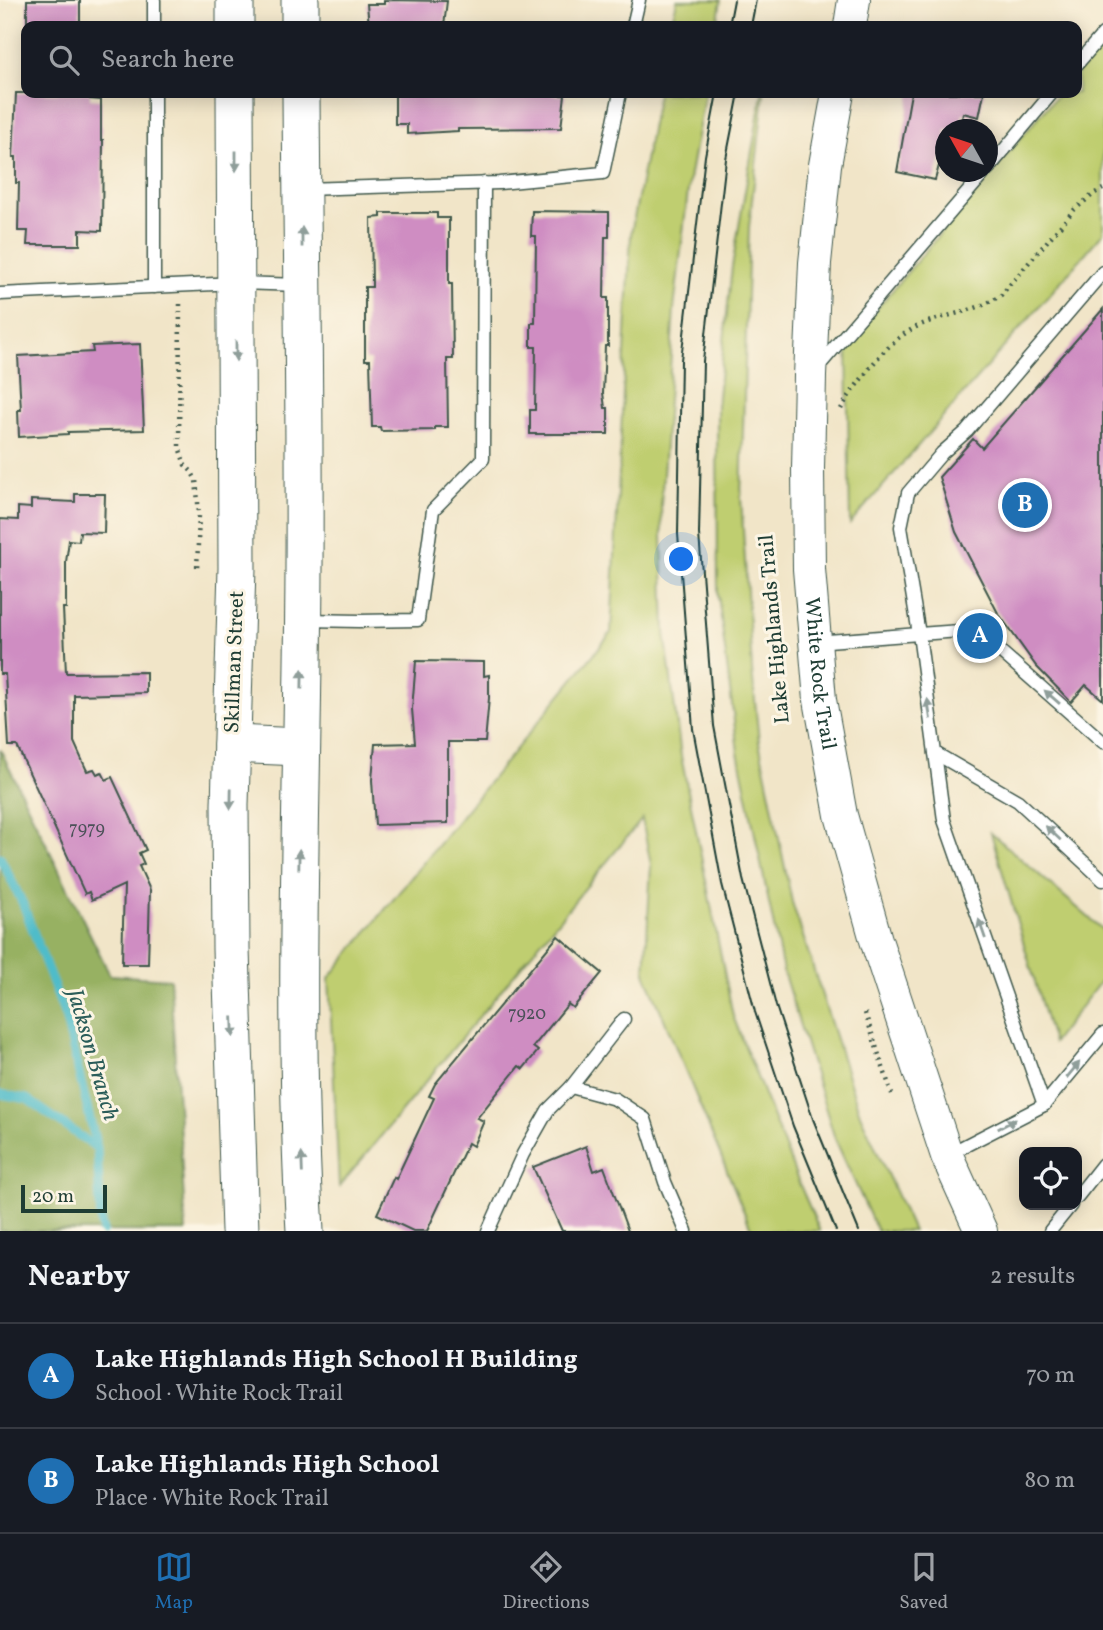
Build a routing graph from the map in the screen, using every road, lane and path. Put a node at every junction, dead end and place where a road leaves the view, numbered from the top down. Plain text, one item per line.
1 (154, 0) edge
2 (235, 0) edge
3 (300, 0) edge
4 (639, 0) edge
5 (854, 0) edge
6 (154, 21) edge
7 (235, 21) edge
8 (300, 21) edge
9 (634, 21) edge
10 (851, 21) edge
11 (1103, 34) edge
12 (1082, 58) edge
13 (154, 98) edge
14 (235, 98) edge
15 (301, 98) edge
16 (619, 98) edge
17 (837, 98) edge
18 (1048, 98) edge
19 (998, 156) edge
20 (976, 182) edge
21 (484, 183) junction
22 (301, 189) junction
23 (1103, 189) edge
24 (1103, 272) edge
25 (236, 283) junction
26 (302, 285) junction
27 (181, 286) junction
28 (154, 287) junction
29 (0, 294) edge
30 (810, 376) junction
31 (840, 421) dead end
32 (197, 571) dead end
33 (303, 620) junction
34 (919, 634) junction
35 (815, 642) junction
36 (1103, 742) edge
37 (232, 744) junction
38 (301, 747) junction
39 (935, 753) junction
40 (1103, 880) edge
41 (863, 1005) dead end
42 (624, 1018) dead end
43 (1103, 1034) edge
44 (571, 1087) junction
45 (895, 1102) dead end
46 (1044, 1105) junction
47 (947, 1156) junction
48 (1103, 1164) edge
49 (1082, 1191) edge
50 (1067, 1210) edge
51 (240, 1215) edge
52 (305, 1231) edge
53 (488, 1231) edge
54 (687, 1231) edge
55 (981, 1231) edge
56 (1050, 1231) edge

1 - 6 lane
2 - 7 main road
3 - 8 main road
4 - 9 lane
5 - 10 street
11 - 12 lane
13 - 28 lane
14 -> 25 main road, Skillman Street
15 - 22 main road
16 - 21 lane
17 - 30 street, White Rock Trail
18 - 19 lane
20 - 30 lane
21 - 22 lane
21 - 33 lane
26 -> 22 main road
23 - 31 path
24 - 34 lane
25 - 26 lane
25 - 27 lane
25 -> 37 main road, Skillman Street
26 - 33 main road
27 - 28 lane
27 - 32 path
28 - 29 lane
30 - 35 street, White Rock Trail
38 -> 33 main road
34 - 35 lane
36 -> 34 lane
39 -> 34 lane
35 - 47 street, White Rock Trail
37 - 38 main road
37 -> 51 main road, Skillman Street
52 -> 38 main road
40 -> 39 lane
46 -> 39 lane
41 - 45 path
42 - 44 lane
46 -> 43 lane
44 - 53 lane
44 - 54 lane
47 -> 46 lane
47 - 55 street, White Rock Trail
48 - 49 lane
50 - 56 lane

